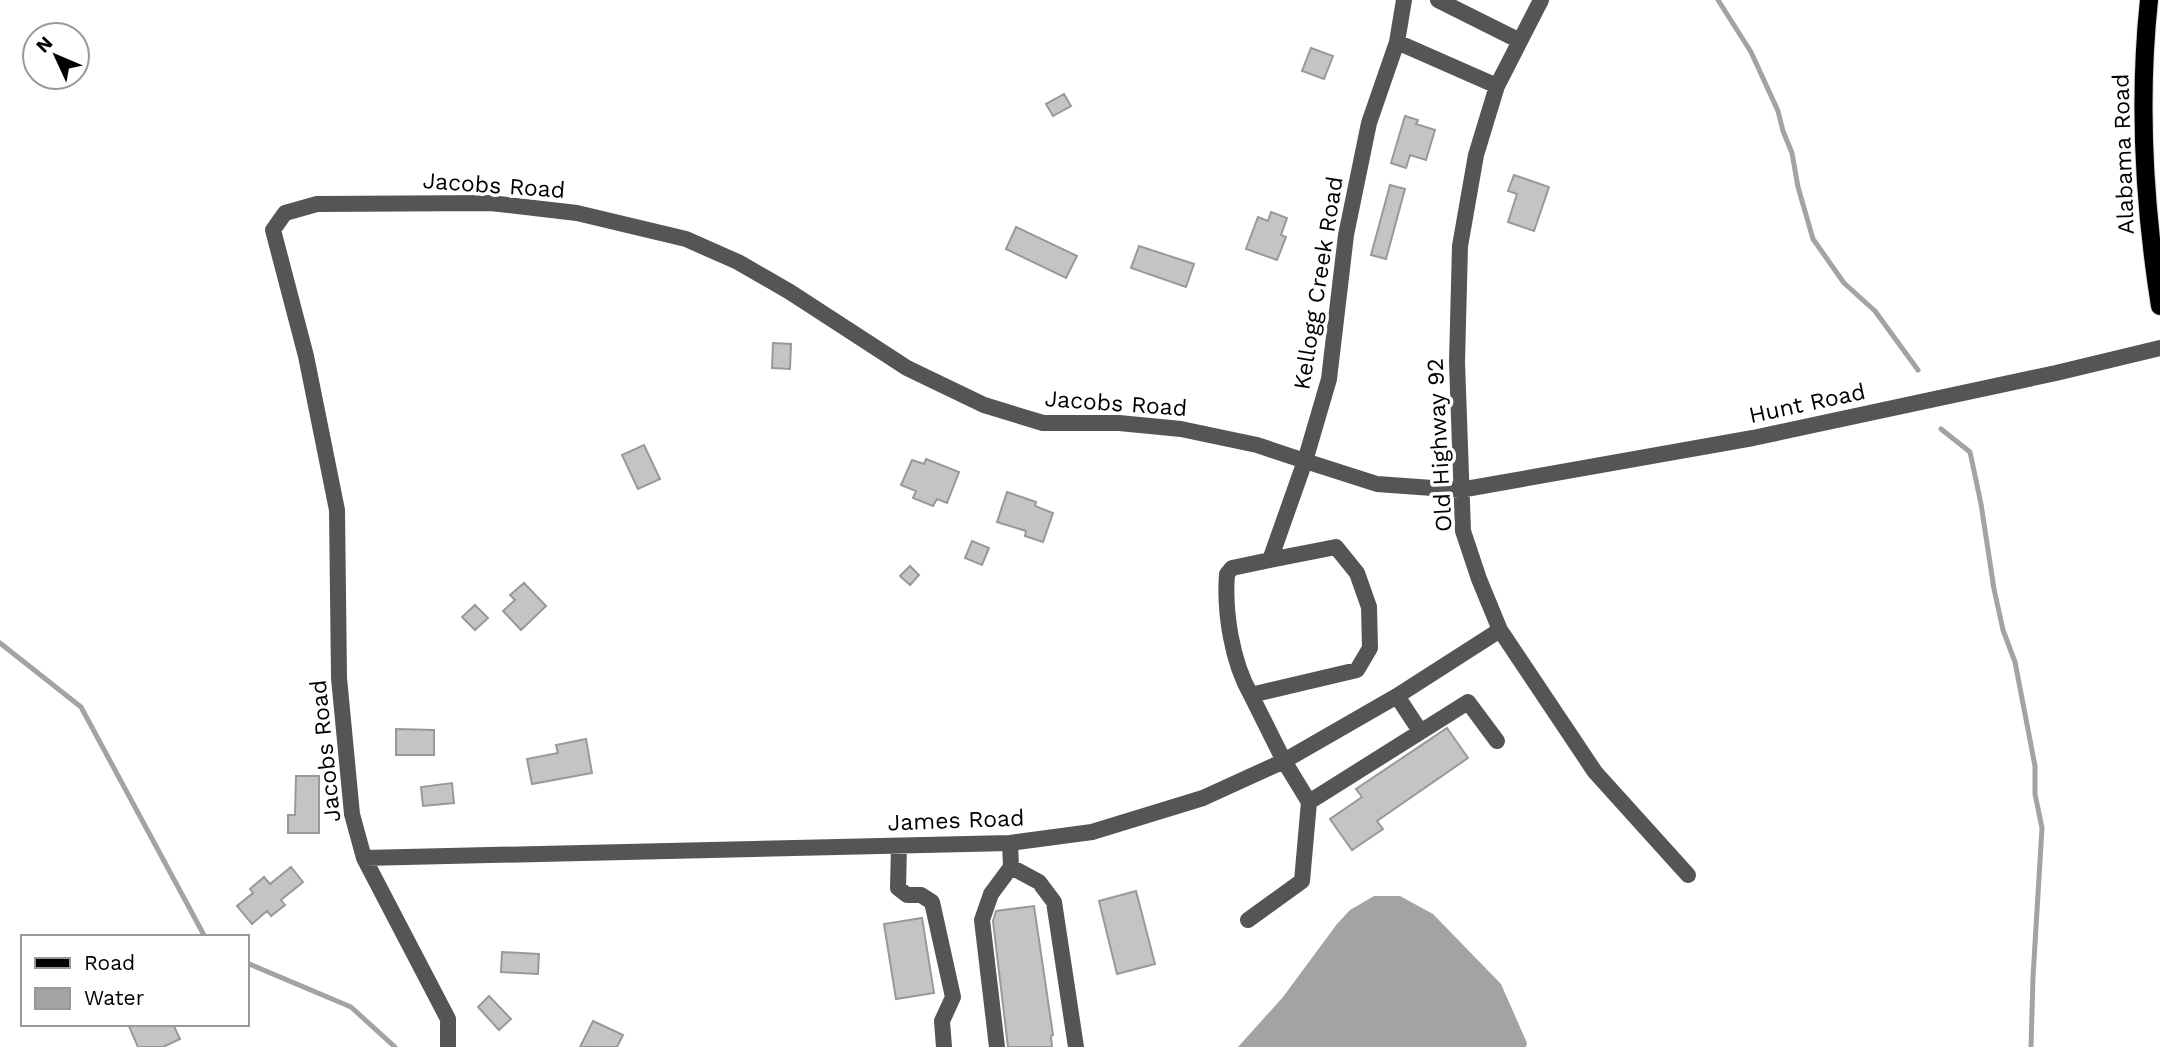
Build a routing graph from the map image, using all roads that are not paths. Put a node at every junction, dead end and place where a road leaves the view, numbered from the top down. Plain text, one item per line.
1 (1404, 0) edge
2 (1438, 0) edge
3 (1479, 0) edge
4 (1541, 0) edge
5 (2149, 0) edge
6 (1470, 16) junction
7 (1520, 40) junction
8 (1397, 42) junction
9 (1497, 86) junction
10 (2160, 306) edge
11 (2160, 348) edge
12 (1305, 461) junction
13 (1460, 490) junction
14 (1270, 560) junction
15 (1500, 630) junction
16 (1251, 695) junction
17 (1397, 696) junction
18 (1420, 732) junction
19 (1497, 741) dead end
20 (1284, 761) junction
21 (1309, 802) junction
22 (1010, 843) junction
23 (899, 846) junction
24 (364, 858) junction
25 (1012, 867) junction
26 (1688, 875) dead end
27 (1248, 920) dead end
28 (448, 1047) edge
29 (944, 1047) edge
30 (997, 1047) edge
31 (1076, 1047) edge

1 - 8 street, Kellogg Creek Road
2 - 6 street
3 - 6 street
4 - 7 street, Old Highway 92
5 - 10 main road, Alabama Road
6 - 7 street
7 - 9 street, Old Highway 92
8 - 9 street
8 - 12 street, Kellogg Creek Road
9 - 13 street, Old Highway 92
11 - 13 street, Hunt Road
12 - 13 street
12 - 14 street, Kellogg Creek Road
12 - 24 street, Jacobs Road
13 - 15 street, Old Highway 92
14 - 16 street
14 - 16 street
15 - 17 street, James Road
15 - 26 street, Old Highway 92
16 - 20 street
17 - 18 street
17 - 20 street, James Road
18 - 19 street
18 - 21 street
20 - 21 street
20 - 22 street, James Road
21 - 27 street
22 - 23 street, James Road
22 - 25 street
23 - 24 street, James Road
23 - 29 street
24 - 28 street, Jacobs Road
25 - 30 street
25 - 31 street

